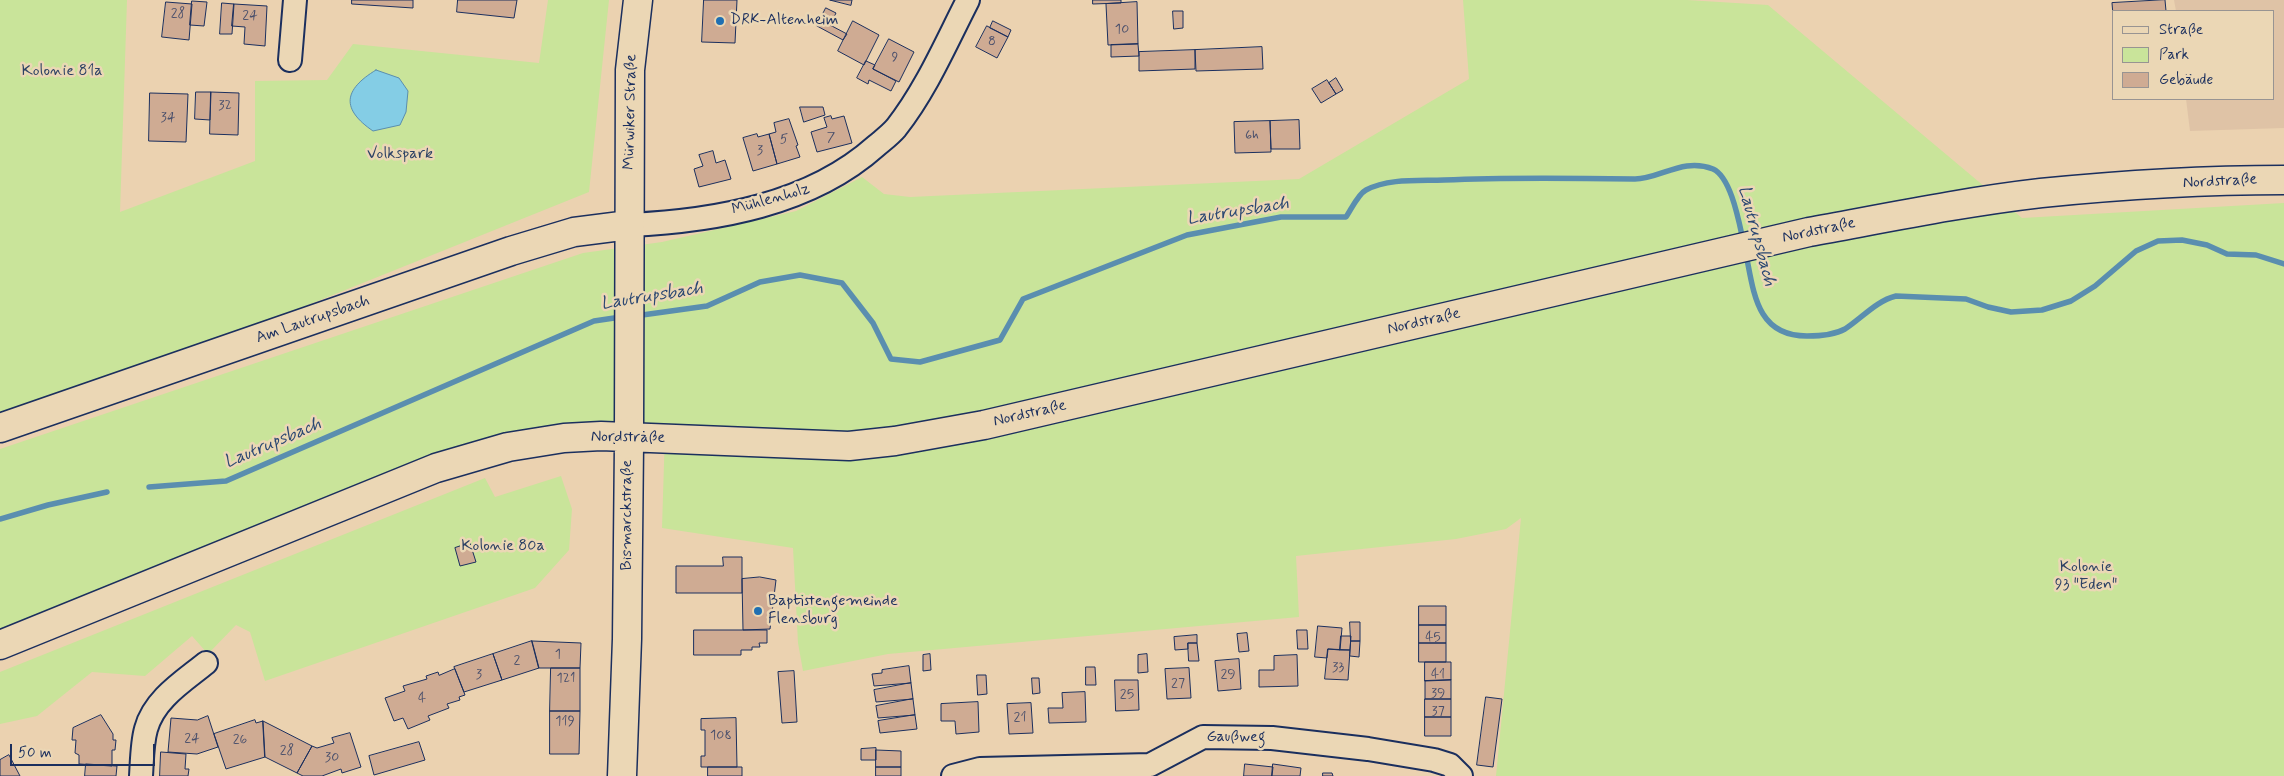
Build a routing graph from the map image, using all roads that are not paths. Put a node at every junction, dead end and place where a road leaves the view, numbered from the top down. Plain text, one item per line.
1 (295, 0) edge
2 (638, 0) edge
3 (968, 0) edge
4 (290, 60) dead end
5 (2284, 180) edge
6 (629, 225) junction
7 (0, 428) edge
8 (0, 645) edge
9 (206, 663) dead end
10 (141, 776) edge
11 (622, 776) edge
12 (953, 776) edge
13 (1461, 776) edge

1 - 4 street
2 - 6 main road, Mürwiker Straße
3 - 6 street, Mühlenholz
5 - 8 main road, Nordstraße
6 - 7 main road, Am Lautrupsbach
6 - 11 main road, Bismarckstraße, bridge
9 - 10 street
12 - 13 street, Gaußweg

